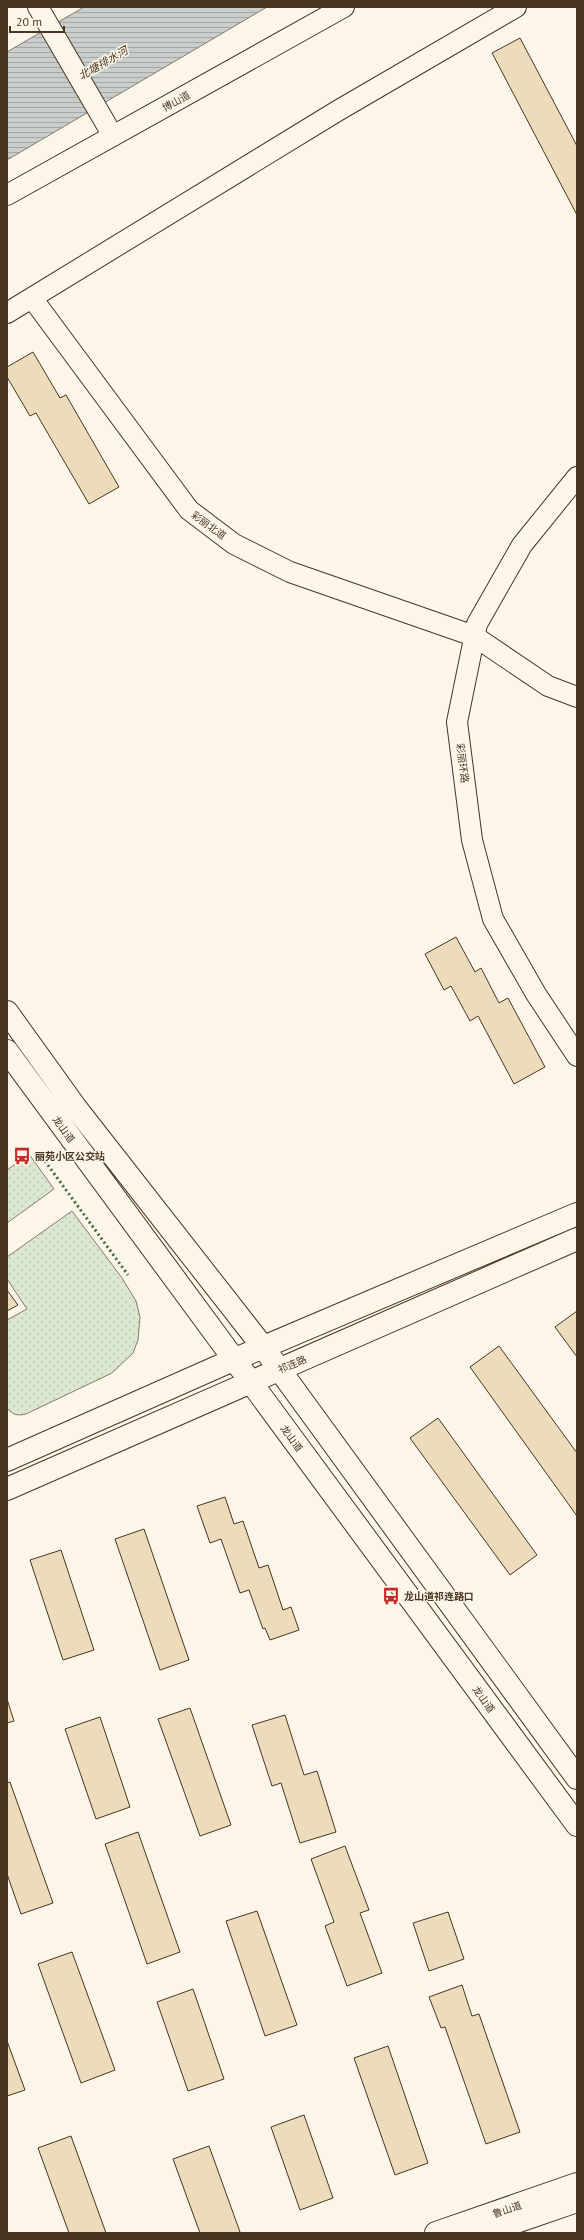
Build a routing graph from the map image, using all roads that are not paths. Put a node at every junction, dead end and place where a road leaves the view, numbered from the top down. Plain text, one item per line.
1 (344, 7) edge
2 (516, 7) edge
3 (42, 12) edge
4 (113, 136) junction
5 (7, 195) edge
6 (32, 298) junction
7 (7, 313) edge
8 (577, 477) edge
9 (474, 636) junction
10 (577, 697) edge
11 (7, 1012) edge
12 (7, 1051) edge
13 (577, 1056) edge
14 (577, 1214) edge
15 (577, 1239) edge
16 (263, 1347) junction
17 (233, 1360) junction
18 (279, 1370) junction
19 (250, 1382) junction
20 (7, 1460) edge
21 (7, 1489) edge
22 (577, 1778) edge
23 (577, 1826) edge
24 (577, 2184) edge
25 (577, 2201) edge
26 (436, 2233) edge
27 (484, 2233) edge

1 - 4 street, 博山道
2 - 6 street
3 - 4 street
4 - 5 street, 博山道
6 - 7 street
6 - 9 street, 彩丽北道
8 - 9 street, 彩丽环路
9 - 10 street, 彩丽北道
9 - 13 street, 彩丽环路
11 - 16 main road
12 - 17 main road, 龙山道
14 - 16 main road
15 - 18 main road, 祁连路
16 - 17 main road
16 - 18 main road
17 - 19 main road, 龙山道
17 - 20 main road
18 - 19 main road, 祁连路
18 - 22 main road
19 - 21 main road, 祁连路
19 - 23 main road, 龙山道
24 - 26 main road, 鲁山道
25 - 27 main road, 鲁山道

